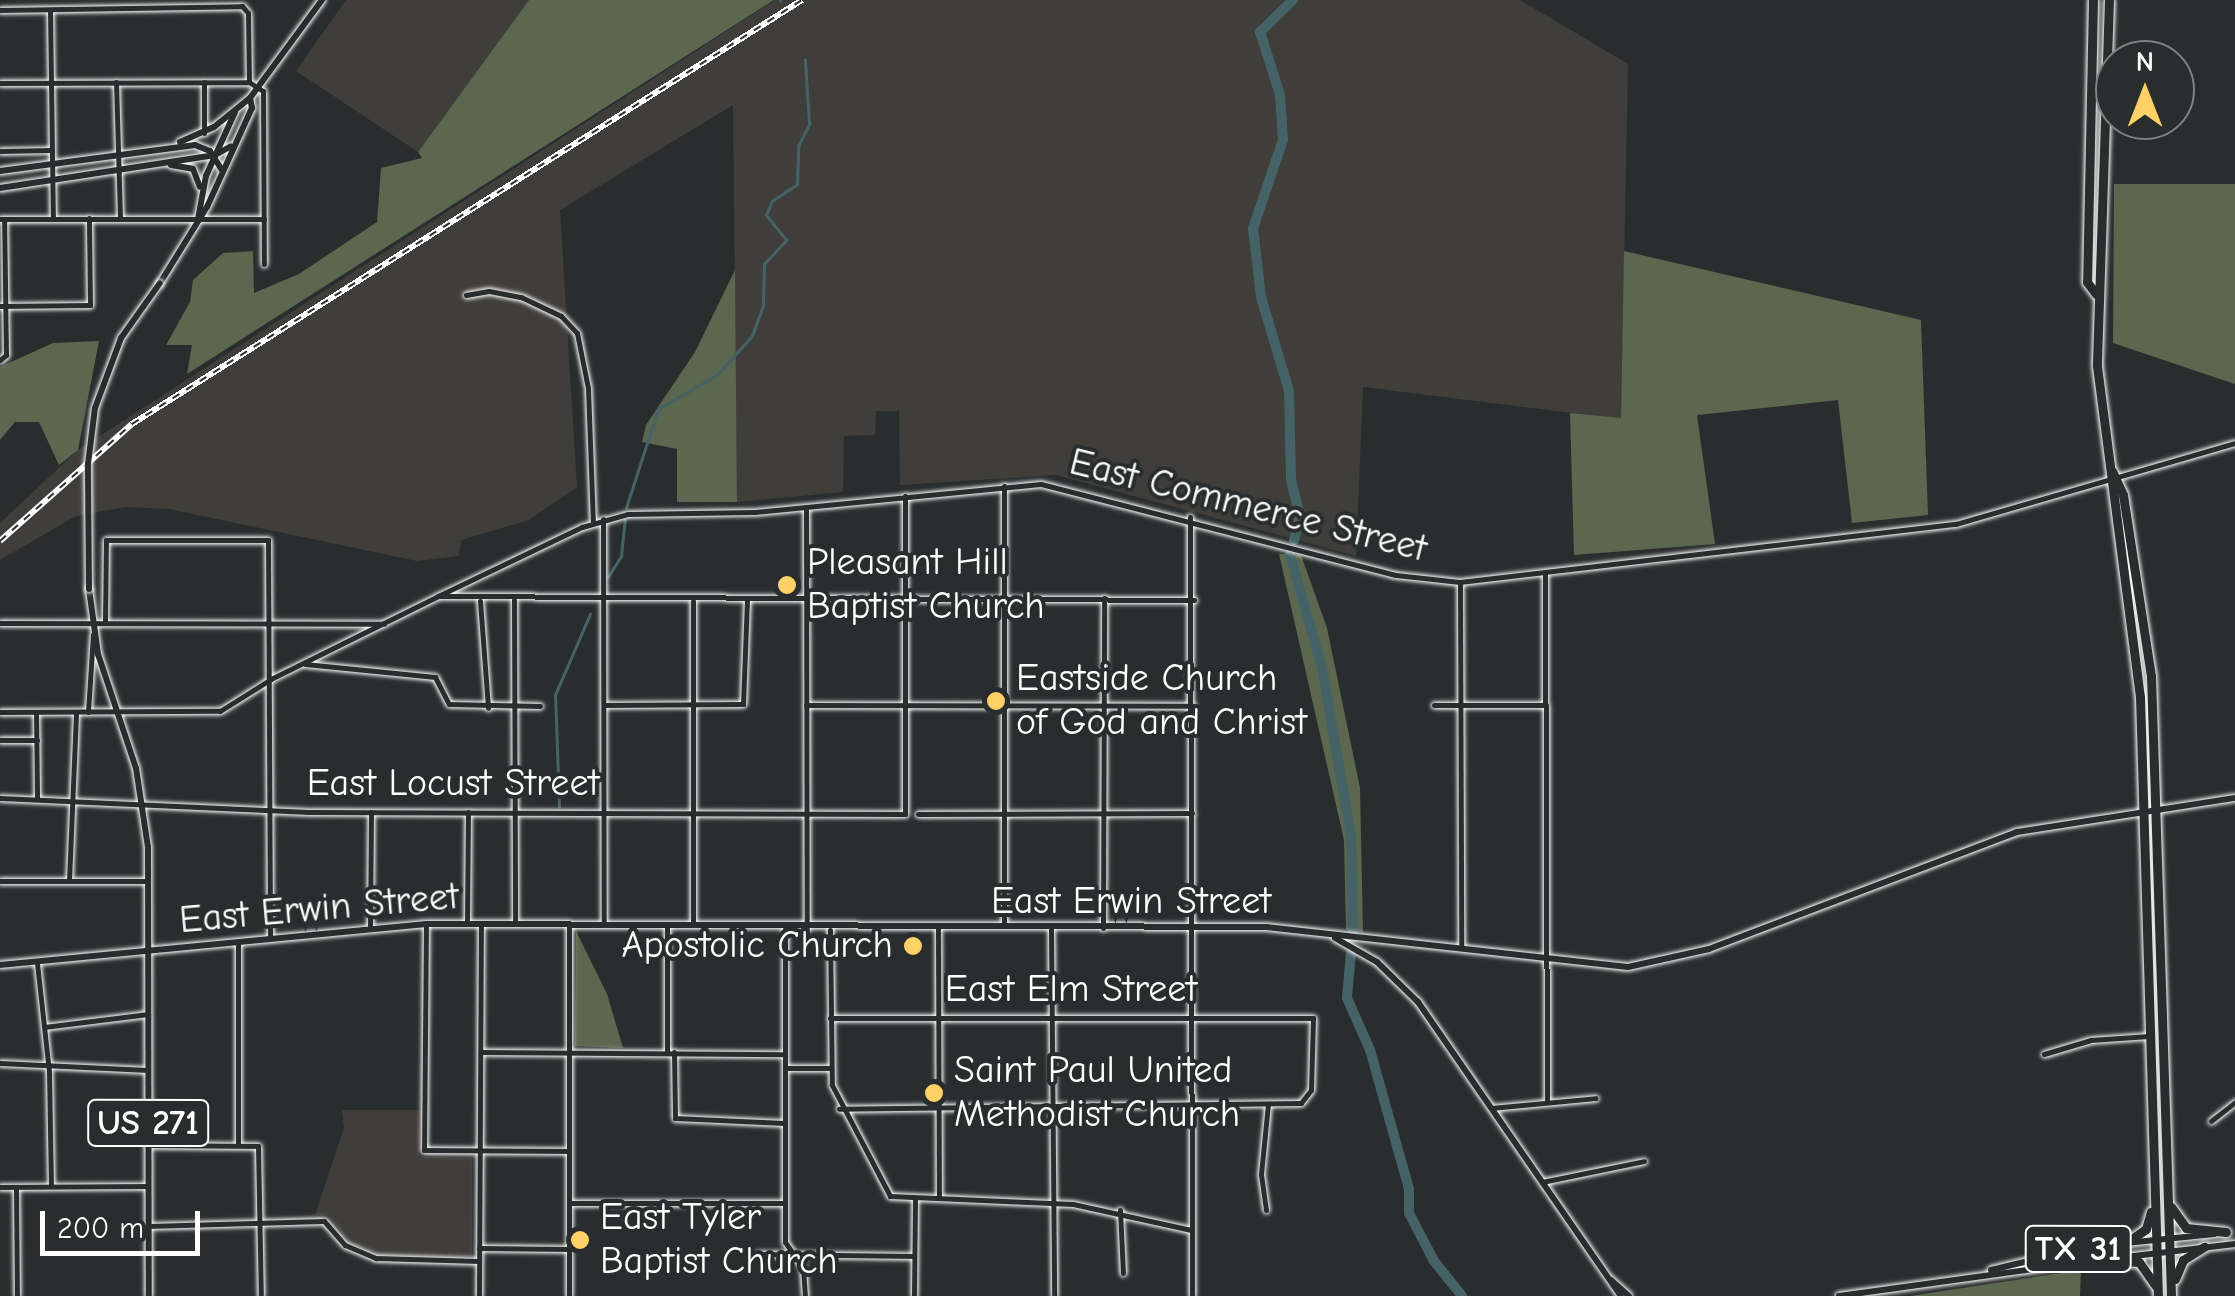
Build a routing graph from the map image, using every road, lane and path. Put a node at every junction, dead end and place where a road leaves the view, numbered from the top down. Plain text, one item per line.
1 (2, 0) edge
2 (88, 0) edge
3 (322, 0) edge
4 (2093, 0) edge
5 (2109, 0) edge
6 (88, 9) junction
7 (1, 10) edge
8 (50, 10) junction
9 (2108, 40) edge
10 (116, 82) junction
11 (204, 82) junction
12 (249, 82) junction
13 (0, 83) edge
14 (51, 83) junction
15 (258, 88) junction
16 (250, 98) junction
17 (238, 106) junction
18 (2090, 111) junction
19 (2095, 111) edge
20 (204, 133) junction
21 (2106, 140) edge
22 (169, 146) junction
23 (232, 146) junction
24 (52, 150) junction
25 (0, 151) edge
26 (118, 154) junction
27 (214, 155) junction
28 (52, 164) junction
29 (160, 164) junction
30 (222, 170) junction
31 (0, 171) edge
32 (118, 171) junction
33 (52, 181) junction
34 (0, 188) edge
35 (200, 196) junction
36 (53, 218) junction
37 (89, 218) junction
38 (120, 218) junction
39 (2, 219) edge
40 (198, 219) junction
41 (264, 219) junction
42 (264, 264) dead end
43 (2096, 294) junction
44 (466, 295) dead end
45 (3, 306) edge
46 (3, 348) edge
47 (0, 360) edge
48 (2235, 443) edge
49 (2116, 475) junction
50 (2107, 484) junction
51 (1004, 486) junction
52 (905, 496) junction
53 (806, 507) junction
54 (1190, 517) junction
55 (603, 520) junction
56 (593, 523) junction
57 (1545, 573) junction
58 (1460, 582) junction
59 (438, 596) junction
60 (906, 598) junction
61 (1004, 598) junction
62 (1104, 598) junction
63 (480, 600) junction
64 (514, 600) junction
65 (806, 600) junction
66 (1194, 600) junction
67 (605, 601) junction
68 (693, 601) junction
69 (747, 601) junction
70 (270, 619) junction
71 (106, 621) junction
72 (92, 622) junction
73 (0, 623) edge
74 (384, 624) junction
75 (94, 632) junction
76 (302, 664) junction
77 (271, 679) junction
78 (604, 705) junction
79 (806, 705) junction
80 (1434, 705) dead end
81 (1461, 705) junction
82 (1546, 705) junction
83 (540, 706) dead end
84 (694, 706) junction
85 (906, 706) junction
86 (1005, 706) junction
87 (1104, 706) junction
88 (1194, 706) junction
89 (515, 707) junction
90 (488, 708) junction
91 (0, 712) edge
92 (36, 712) junction
93 (76, 712) junction
94 (88, 712) junction
95 (116, 712) junction
96 (0, 740) edge
97 (37, 740) junction
98 (0, 798) edge
99 (37, 798) junction
100 (2235, 798) edge
101 (70, 804) junction
102 (144, 804) junction
103 (270, 808) junction
104 (2156, 808) junction
105 (2144, 810) junction
106 (371, 812) junction
107 (468, 812) junction
108 (515, 813) junction
109 (604, 813) junction
110 (1104, 813) junction
111 (693, 814) junction
112 (806, 814) junction
113 (918, 814) dead end
114 (1192, 814) junction
115 (1004, 815) junction
116 (0, 881) edge
117 (69, 881) junction
118 (149, 881) junction
119 (426, 924) junction
120 (467, 924) junction
121 (481, 924) junction
122 (515, 924) junction
123 (569, 925) junction
124 (604, 926) junction
125 (667, 927) junction
126 (693, 927) junction
127 (1195, 927) junction
128 (370, 928) junction
129 (1004, 928) junction
130 (1104, 928) junction
131 (784, 929) junction
132 (807, 929) junction
133 (938, 929) junction
134 (1052, 929) junction
135 (830, 930) junction
136 (1324, 934) junction
137 (270, 939) junction
138 (238, 942) junction
139 (1382, 942) junction
140 (149, 951) junction
141 (1460, 951) junction
142 (1377, 962) junction
143 (36, 963) junction
144 (1546, 963) junction
145 (0, 966) edge
146 (148, 1014) junction
147 (1196, 1016) junction
148 (1053, 1017) junction
149 (830, 1018) junction
150 (938, 1018) junction
151 (44, 1027) junction
152 (2149, 1036) junction
153 (481, 1052) junction
154 (569, 1052) junction
155 (670, 1052) junction
156 (785, 1054) junction
157 (2044, 1054) dead end
158 (0, 1063) edge
159 (48, 1064) junction
160 (785, 1068) junction
161 (830, 1068) junction
162 (148, 1070) junction
163 (1596, 1098) dead end
164 (1547, 1102) junction
165 (2235, 1102) edge
166 (1053, 1104) junction
167 (1268, 1104) junction
168 (938, 1105) junction
169 (1196, 1106) junction
170 (839, 1108) junction
171 (1491, 1108) junction
172 (784, 1122) junction
173 (2211, 1122) dead end
174 (148, 1145) junction
175 (238, 1146) junction
176 (480, 1150) junction
177 (570, 1151) junction
178 (1644, 1161) dead end
179 (1542, 1182) junction
180 (2155, 1184) junction
181 (51, 1186) junction
182 (148, 1186) junction
183 (0, 1187) edge
184 (16, 1187) junction
185 (916, 1198) junction
186 (939, 1198) junction
187 (569, 1203) junction
188 (785, 1203) junction
189 (1053, 1203) junction
190 (2169, 1203) junction
191 (1120, 1210) junction
192 (1266, 1210) dead end
193 (258, 1224) junction
194 (148, 1226) junction
195 (1192, 1230) junction
196 (2230, 1232) edge
197 (2169, 1238) junction
198 (2157, 1239) junction
199 (2126, 1243) junction
200 (2235, 1244) edge
201 (479, 1248) junction
202 (2204, 1248) junction
203 (569, 1249) junction
204 (2170, 1251) junction
205 (2157, 1252) junction
206 (757, 1254) dead end
207 (790, 1254) junction
208 (914, 1256) junction
209 (479, 1260) junction
210 (2097, 1260) junction
211 (1990, 1271) junction
212 (1124, 1274) dead end
213 (1610, 1279) junction
214 (2158, 1294) edge
215 (17, 1296) edge
216 (149, 1296) edge
217 (260, 1296) edge
218 (479, 1296) edge
219 (569, 1296) edge
220 (805, 1296) edge
221 (914, 1296) edge
222 (1054, 1296) edge
223 (1192, 1296) edge
224 (1621, 1296) edge
225 (1629, 1296) edge
226 (1839, 1296) edge
227 (2172, 1296) edge

1 - 7 street
2 - 6 street
3 - 15 main road, US 271
4 - 18 highway
5 - 9 highway
6 - 8 street
6 - 12 street
7 - 8 street
8 - 14 street
10 - 11 street
10 - 14 street
10 - 26 street
11 - 12 street
11 - 20 street
12 - 15 street
13 - 14 street
14 - 24 street
15 - 16 main road, US 271
15 - 41 street
16 - 17 main road, US 271
16 - 23 main road, US 271
17 - 20 main road
17 - 27 main road, US 271
18 - 19 highway
18 - 43 highway
20 - 22 main road
21 - 43 highway
22 - 26 main road
22 - 27 main road
23 - 27 main road
23 - 30 main road, US 271
24 - 25 street
24 - 28 street
26 - 28 main road
26 - 32 street
27 - 29 main road
27 - 30 main road
27 - 35 main road, US 271
28 - 31 main road
28 - 33 street
29 - 32 main road
29 - 35 main road
30 - 40 main road, US 271
32 - 33 main road
32 - 38 street
33 - 34 main road
33 - 36 street
35 - 40 main road, US 271
36 - 37 street
36 - 39 street
37 - 38 street
37 - 45 street
38 - 40 street
39 - 45 street
40 - 41 street
40 - 72 main road, US 271, bridge
41 - 42 street
43 - 49 highway
44 - 56 street
45 - 46 street
46 - 47 street
48 - 49 street
49 - 50 highway
49 - 104 highway
50 - 57 street, East Commerce Street
50 - 105 highway
51 - 52 street, East Commerce Street
51 - 54 street, East Commerce Street
51 - 61 street
52 - 53 street, East Commerce Street
52 - 60 street
53 - 55 street, East Commerce Street
53 - 65 street
54 - 58 street, East Commerce Street
54 - 66 street
55 - 56 street, East Commerce Street
55 - 67 street
56 - 59 street, East Commerce Street
57 - 58 street, East Commerce Street
57 - 82 street
58 - 81 street
59 - 63 street
59 - 74 street, East Commerce Street
60 - 61 street
60 - 65 street
60 - 85 street
61 - 62 street
61 - 86 street
62 - 66 street
62 - 87 street
63 - 64 street
63 - 90 street
64 - 67 street
64 - 89 street
65 - 69 street
65 - 79 street
66 - 88 street
67 - 68 street
67 - 78 street
68 - 69 street
68 - 84 street
69 - 84 street
70 - 71 street
70 - 71 street
70 - 74 street
70 - 77 street
71 - 72 street
72 - 73 street
72 - 75 main road, US 271
74 - 76 street, East Commerce Street
75 - 94 street
75 - 95 main road, US 271
76 - 77 street, East Commerce Street
76 - 90 street
77 - 95 street, East Commerce Street
77 - 103 street
78 - 84 street
78 - 109 street
79 - 85 street
79 - 112 street
80 - 81 street
81 - 82 street
81 - 141 street
82 - 144 street
83 - 89 street
84 - 111 street
85 - 86 street
85 - 112 street, East Locust Street
86 - 87 street
86 - 115 street
87 - 88 street
87 - 110 street
88 - 114 street
89 - 90 street
89 - 108 street
91 - 92 street, East Commerce Street
92 - 93 street, East Commerce Street
92 - 97 street
93 - 94 street, East Commerce Street
93 - 101 street
94 - 95 street, East Commerce Street
95 - 102 main road, US 271
96 - 97 street
97 - 99 street
98 - 99 street, East Locust Street
99 - 101 street, East Locust Street
100 - 104 main road, East Erwin Street
101 - 102 street, East Locust Street
101 - 117 street
102 - 103 street, East Locust Street
102 - 118 main road, US 271
103 - 106 street, East Locust Street
103 - 137 street
104 - 105 main road, East Erwin Street
104 - 190 highway
105 - 144 main road, East Erwin Street
105 - 152 highway
106 - 107 street, East Locust Street
106 - 128 street
107 - 108 street, East Locust Street
107 - 120 street
108 - 109 street, East Locust Street
108 - 122 street
109 - 111 street, East Locust Street
109 - 124 street
110 - 114 street
110 - 115 street
110 - 130 street
111 - 112 street, East Locust Street
111 - 126 street
112 - 132 street
113 - 115 street
114 - 127 street
115 - 129 street
116 - 117 street
117 - 118 street
118 - 140 main road, US 271
119 - 120 main road, East Erwin Street
119 - 128 main road, East Erwin Street
119 - 176 street
120 - 121 main road, East Erwin Street
121 - 122 main road, East Erwin Street
121 - 153 street
122 - 123 main road, East Erwin Street
123 - 124 main road, East Erwin Street
123 - 154 street
124 - 125 main road, East Erwin Street
125 - 126 main road, East Erwin Street
125 - 155 street
126 - 131 main road, East Erwin Street
127 - 130 main road, East Erwin Street
127 - 136 main road, East Erwin Street
127 - 147 street
128 - 137 main road, East Erwin Street
129 - 133 main road, East Erwin Street
129 - 134 main road, East Erwin Street
130 - 134 main road, East Erwin Street
131 - 132 main road, East Erwin Street
131 - 156 street
132 - 135 main road, East Erwin Street
133 - 135 main road, East Erwin Street
133 - 150 street
134 - 148 street
135 - 149 street
136 - 139 main road, East Erwin Street
136 - 142 main road
137 - 138 main road, East Erwin Street
138 - 140 main road, East Erwin Street
138 - 175 street
139 - 141 main road, East Erwin Street
139 - 142 main road
140 - 143 main road, East Erwin Street
140 - 146 main road, US 271
141 - 144 main road, East Erwin Street
142 - 171 main road
143 - 145 main road, East Erwin Street
143 - 151 street
144 - 164 street
146 - 151 street
146 - 162 main road, US 271
147 - 148 street, East Elm Street
147 - 167 street, East Elm Street
147 - 169 street
148 - 150 street, East Elm Street
148 - 166 street
149 - 150 street, East Elm Street
149 - 161 street
150 - 168 street
151 - 159 street
152 - 157 street
152 - 180 highway
153 - 154 street
153 - 176 street
154 - 155 street
154 - 177 street
155 - 156 street
155 - 172 street
156 - 160 street
158 - 159 street
159 - 162 street
159 - 181 street
160 - 161 street
160 - 172 street
161 - 170 street
162 - 174 main road, US 271
163 - 164 street
164 - 171 street
165 - 173 street
166 - 168 street
166 - 169 street
166 - 189 street
167 - 169 street
167 - 192 street
168 - 170 street
168 - 186 street
169 - 195 street
170 - 185 street
171 - 179 main road
172 - 188 street
174 - 175 street
174 - 182 main road, US 271
175 - 193 street
176 - 177 street
176 - 201 street
177 - 187 street
178 - 179 street
179 - 213 main road
180 - 198 highway
180 - 199 highway
181 - 182 street
181 - 184 street
182 - 194 main road, US 271
183 - 184 street
184 - 215 street
185 - 186 street
185 - 208 street
186 - 189 street
187 - 188 street
187 - 203 street
188 - 207 street
189 - 191 street
189 - 222 street
190 - 196 highway
190 - 197 highway
191 - 195 street
191 - 212 street
193 - 194 street
193 - 209 street
193 - 217 street
194 - 216 main road, US 271
195 - 223 street
196 - 197 main road, TX 31
197 - 198 main road, TX 31
197 - 204 highway
198 - 199 main road, TX 31
198 - 205 highway
199 - 211 main road, TX 31
200 - 202 main road, TX 31
201 - 203 street
201 - 209 street
202 - 204 main road, TX 31
202 - 227 highway
203 - 219 street
204 - 205 main road, TX 31
204 - 227 highway
205 - 210 main road, TX 31
205 - 214 highway
206 - 207 street
207 - 208 street
207 - 220 street
208 - 221 street
209 - 218 street
210 - 211 main road, TX 31
210 - 214 highway
211 - 226 main road, TX 31
213 - 224 main road
213 - 225 main road

